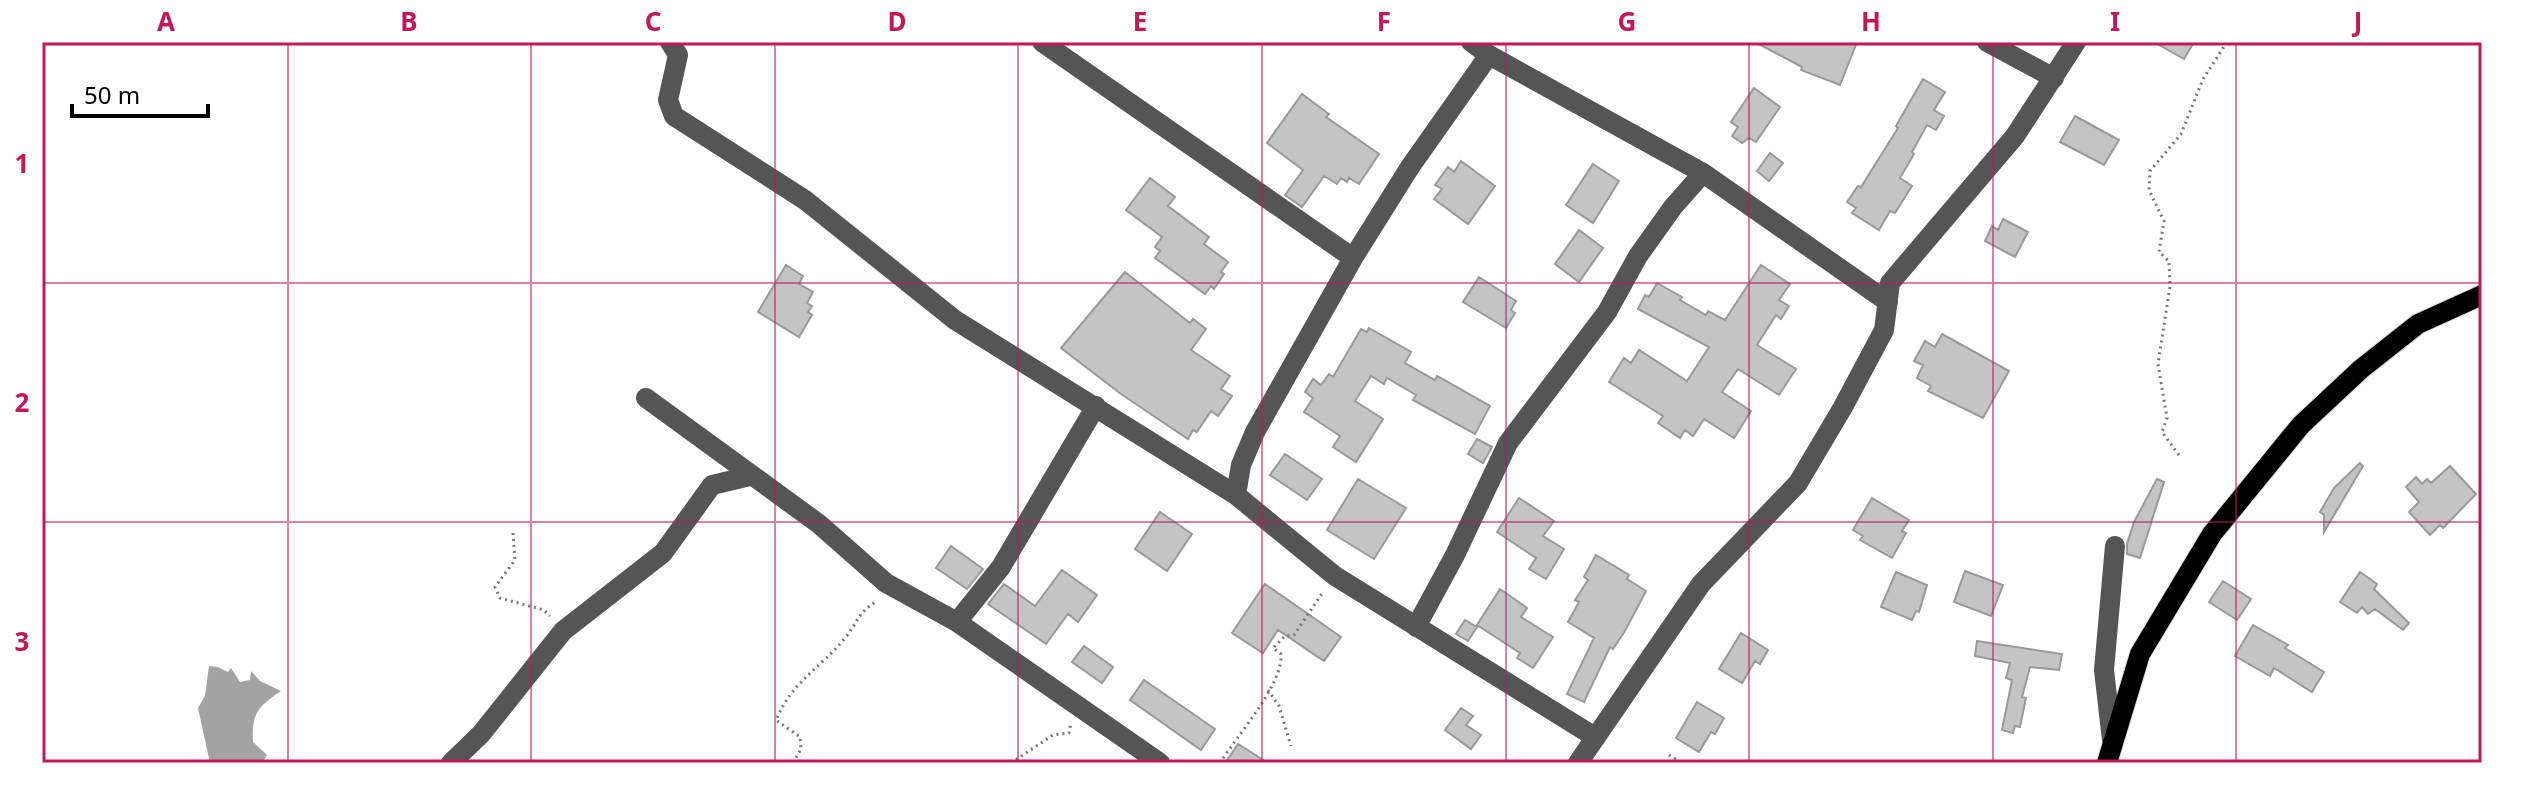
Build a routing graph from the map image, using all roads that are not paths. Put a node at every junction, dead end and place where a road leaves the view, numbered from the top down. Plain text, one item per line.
1 (670, 42) edge
2 (1042, 42) edge
3 (1471, 42) edge
4 (1987, 42) edge
5 (2076, 42) edge
6 (1489, 55) junction
7 (2054, 78) junction
8 (1703, 173) junction
9 (1353, 258) junction
10 (2482, 295) edge
11 (1888, 302) junction
12 (646, 398) dead end
13 (1096, 406) junction
14 (750, 476) junction
15 (1236, 495) junction
16 (2115, 546) dead end
17 (957, 622) junction
18 (1416, 627) junction
19 (1595, 737) junction
20 (2112, 740) junction
21 (451, 763) edge
22 (1160, 763) edge
23 (1578, 763) edge
24 (2107, 763) edge

1 - 13 street
2 - 9 street
3 - 6 street
4 - 7 street
5 - 7 street
6 - 8 street
6 - 9 street
7 - 11 street
8 - 11 street
8 - 18 street
9 - 15 street
10 - 20 main road
11 - 19 street
12 - 14 street
13 - 15 street
13 - 17 street
14 - 17 street
14 - 21 street
15 - 18 street
16 - 20 street
17 - 22 street
18 - 19 street
19 - 23 street
20 - 24 main road

